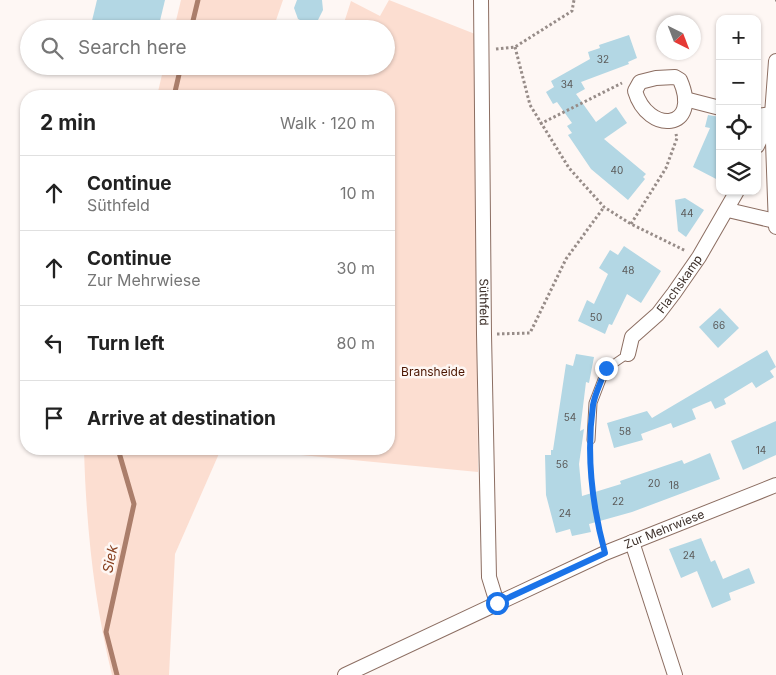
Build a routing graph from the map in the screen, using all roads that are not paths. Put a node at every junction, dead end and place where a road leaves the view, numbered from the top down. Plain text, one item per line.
1 (481, 0) edge
2 (776, 61) edge
3 (685, 99) junction
4 (716, 107) edge
5 (774, 114) edge
6 (761, 116) edge
7 (761, 138) edge
8 (735, 195) edge
9 (775, 195) edge
10 (728, 210) junction
11 (775, 224) edge
12 (628, 354) joint
13 (591, 440) road end
14 (776, 485) edge
15 (632, 542) junction
16 (497, 603) junction
17 (345, 675) edge
18 (675, 675) edge

1 - 16 street, Süthfeld
2 - 5 street
3 - 3 street
3 - 4 street
5 - 6 street
5 - 7 street
5 - 9 street
8 - 10 street, Flachskamp
9 - 11 street
10 - 11 street
10 - 12 street, Flachskamp
12 - 13 lane
14 - 15 street, Zur Mehrwiese
15 - 16 street, Zur Mehrwiese
15 - 18 street
16 - 17 street

